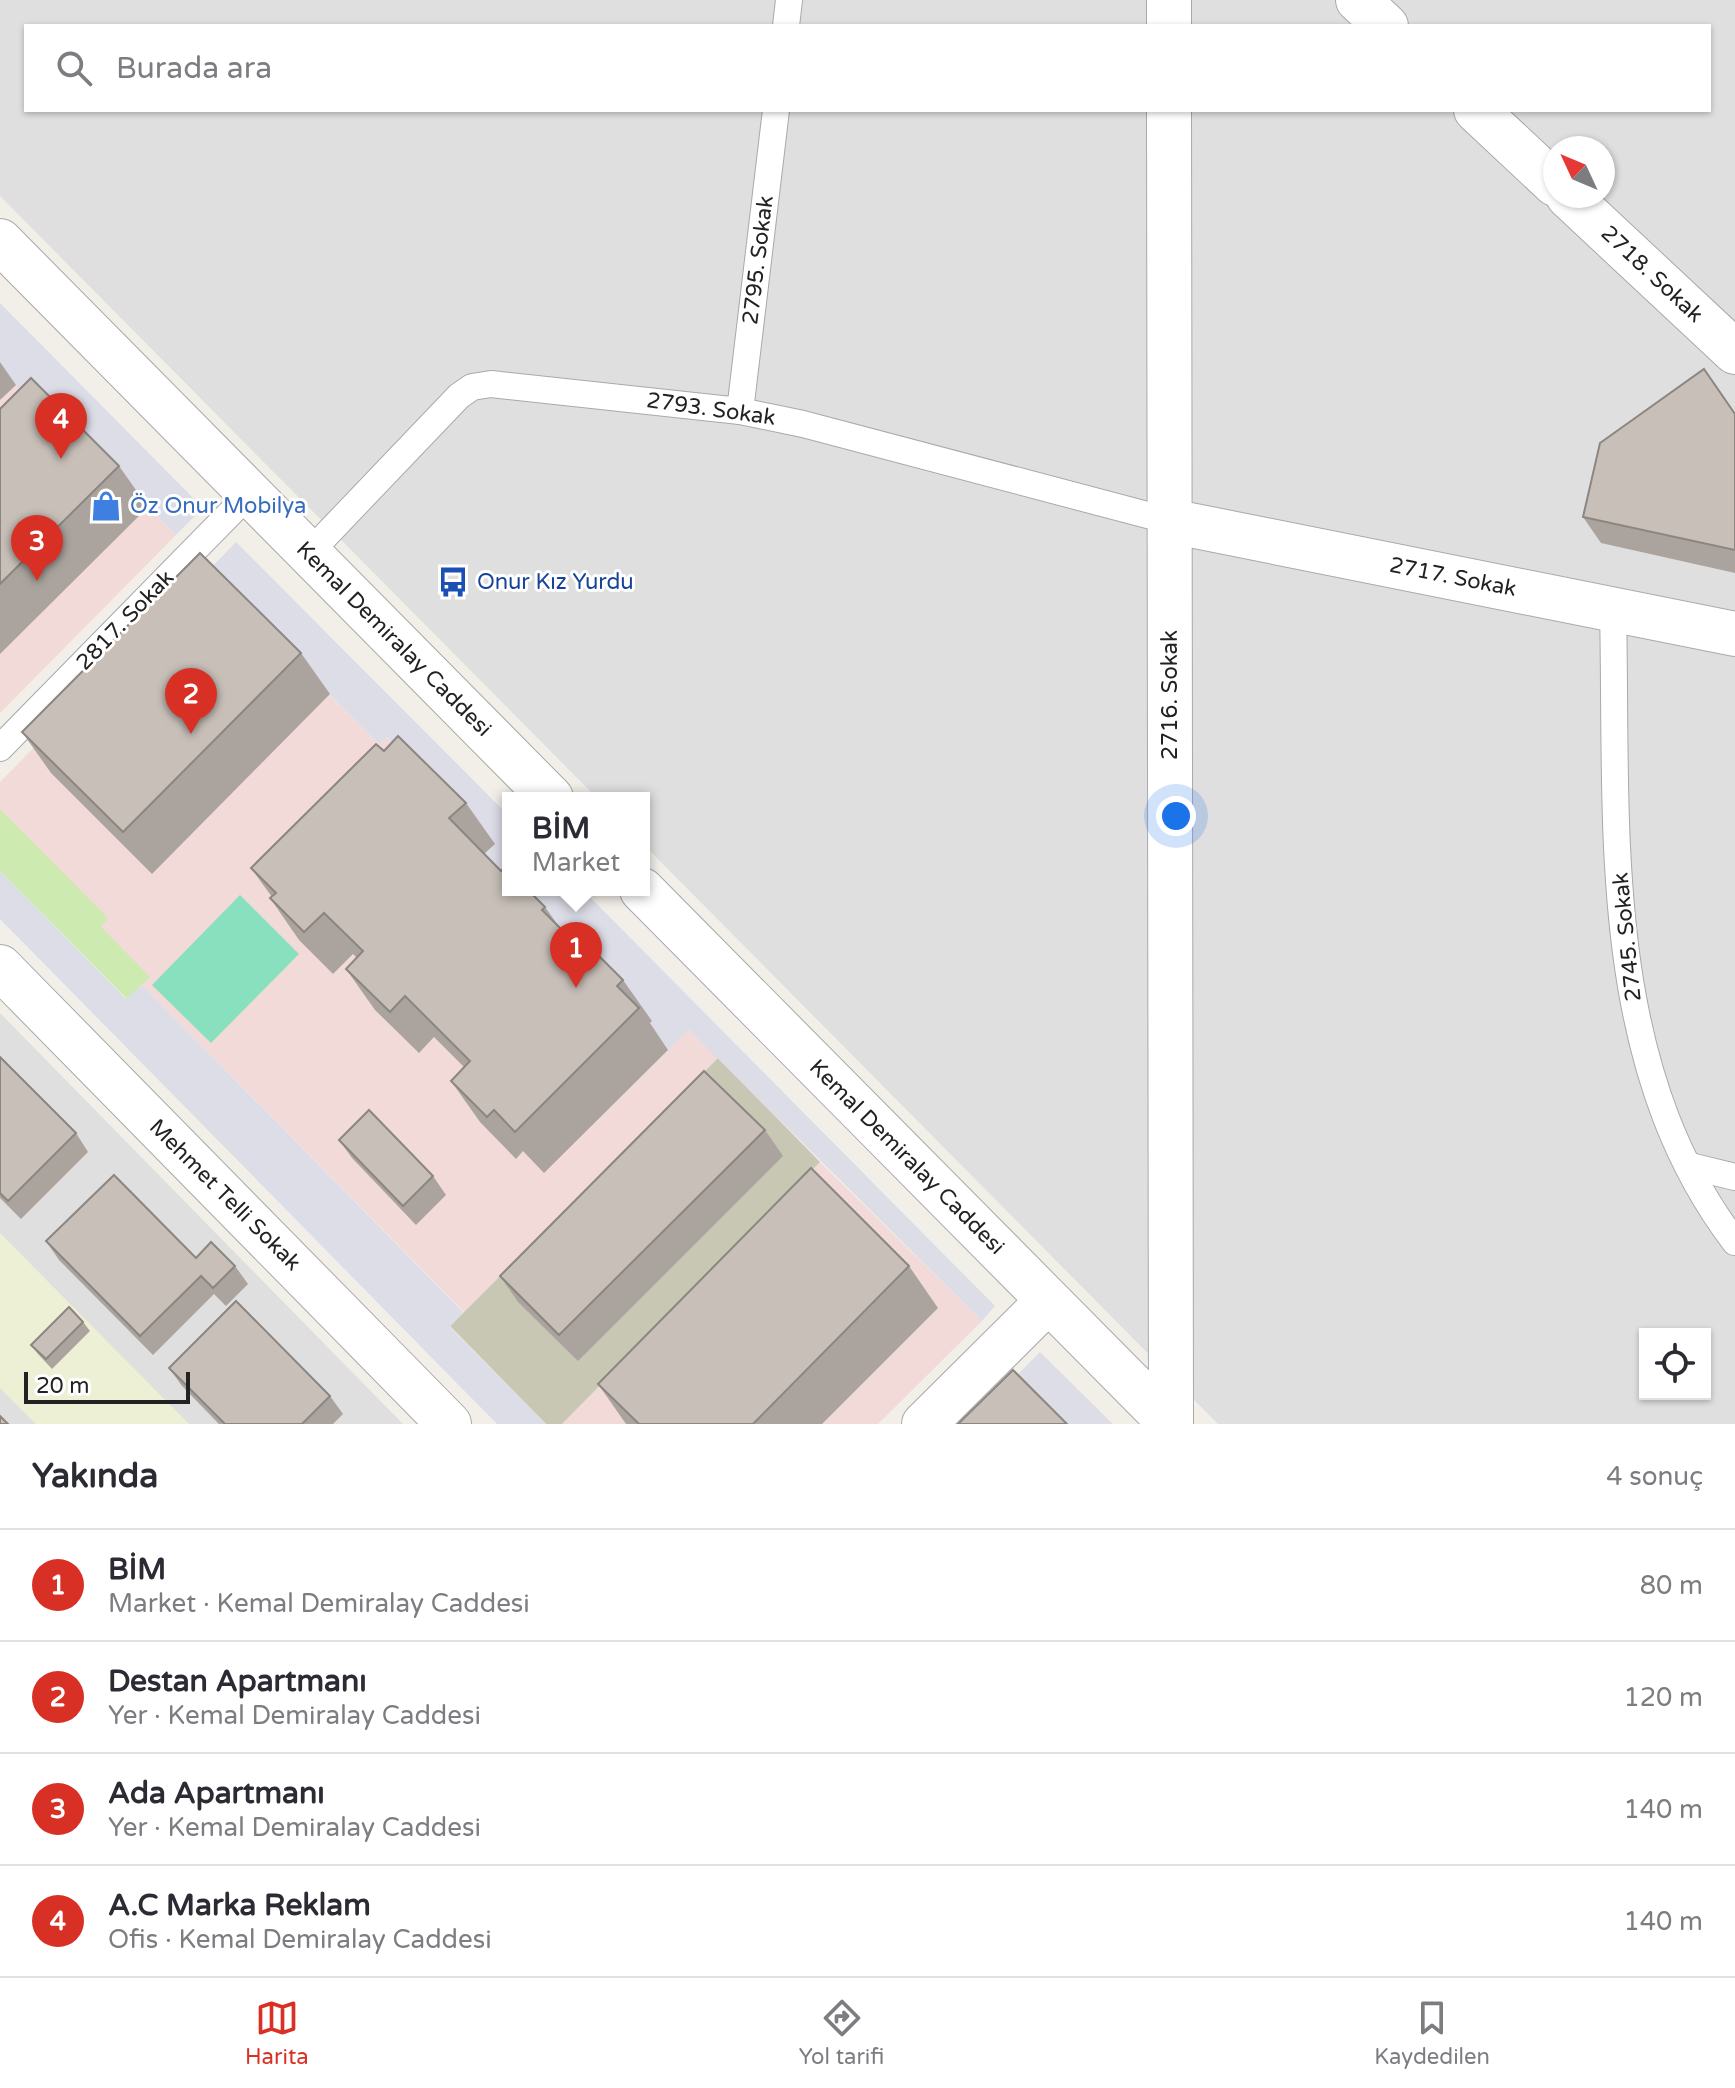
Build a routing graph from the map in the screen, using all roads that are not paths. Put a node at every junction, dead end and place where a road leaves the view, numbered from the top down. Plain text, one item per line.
1 (789, 0) edge
2 (1169, 0) edge
3 (1358, 0) edge
4 (786, 24) edge
5 (1169, 24) edge
6 (1384, 24) edge
7 (776, 112) edge
8 (1169, 112) edge
9 (1478, 112) edge
10 (1543, 173) edge
11 (1581, 208) edge
12 (0, 241) edge
13 (1735, 352) edge
14 (740, 411) junction
15 (250, 493) junction
16 (1170, 521) junction
17 (309, 553) junction
18 (1613, 609) junction
19 (1735, 634) edge
20 (0, 748) edge
21 (545, 792) edge
22 (648, 896) edge
23 (0, 967) edge
24 (1690, 1166) junction
25 (1735, 1177) edge
26 (1735, 1242) edge
27 (1048, 1301) junction
28 (449, 1424) edge
29 (924, 1424) edge
30 (1171, 1424) edge

1 - 4 lane
2 - 5 street
3 - 6 street
7 - 14 lane, 2795. Sokak
8 - 16 street, 2716. Sokak
9 - 10 street
11 - 13 street, 2718. Sokak
12 - 15 street, Kemal Demiralay Caddesi
14 - 16 lane, 2793. Sokak
14 - 17 lane, 2793. Sokak
15 - 17 street, Kemal Demiralay Caddesi
15 - 20 lane, 2817. Sokak
16 - 18 street, 2717. Sokak
16 - 30 street, 2716. Sokak
17 - 21 street, Kemal Demiralay Caddesi
18 - 19 street, 2717. Sokak
18 - 24 lane, 2745. Sokak
22 - 27 street, Kemal Demiralay Caddesi
23 - 28 street, Mehmet Telli Sokak
24 - 25 lane
24 - 26 lane, 2745. Sokak
27 - 29 street
27 - 30 street, Kemal Demiralay Caddesi

